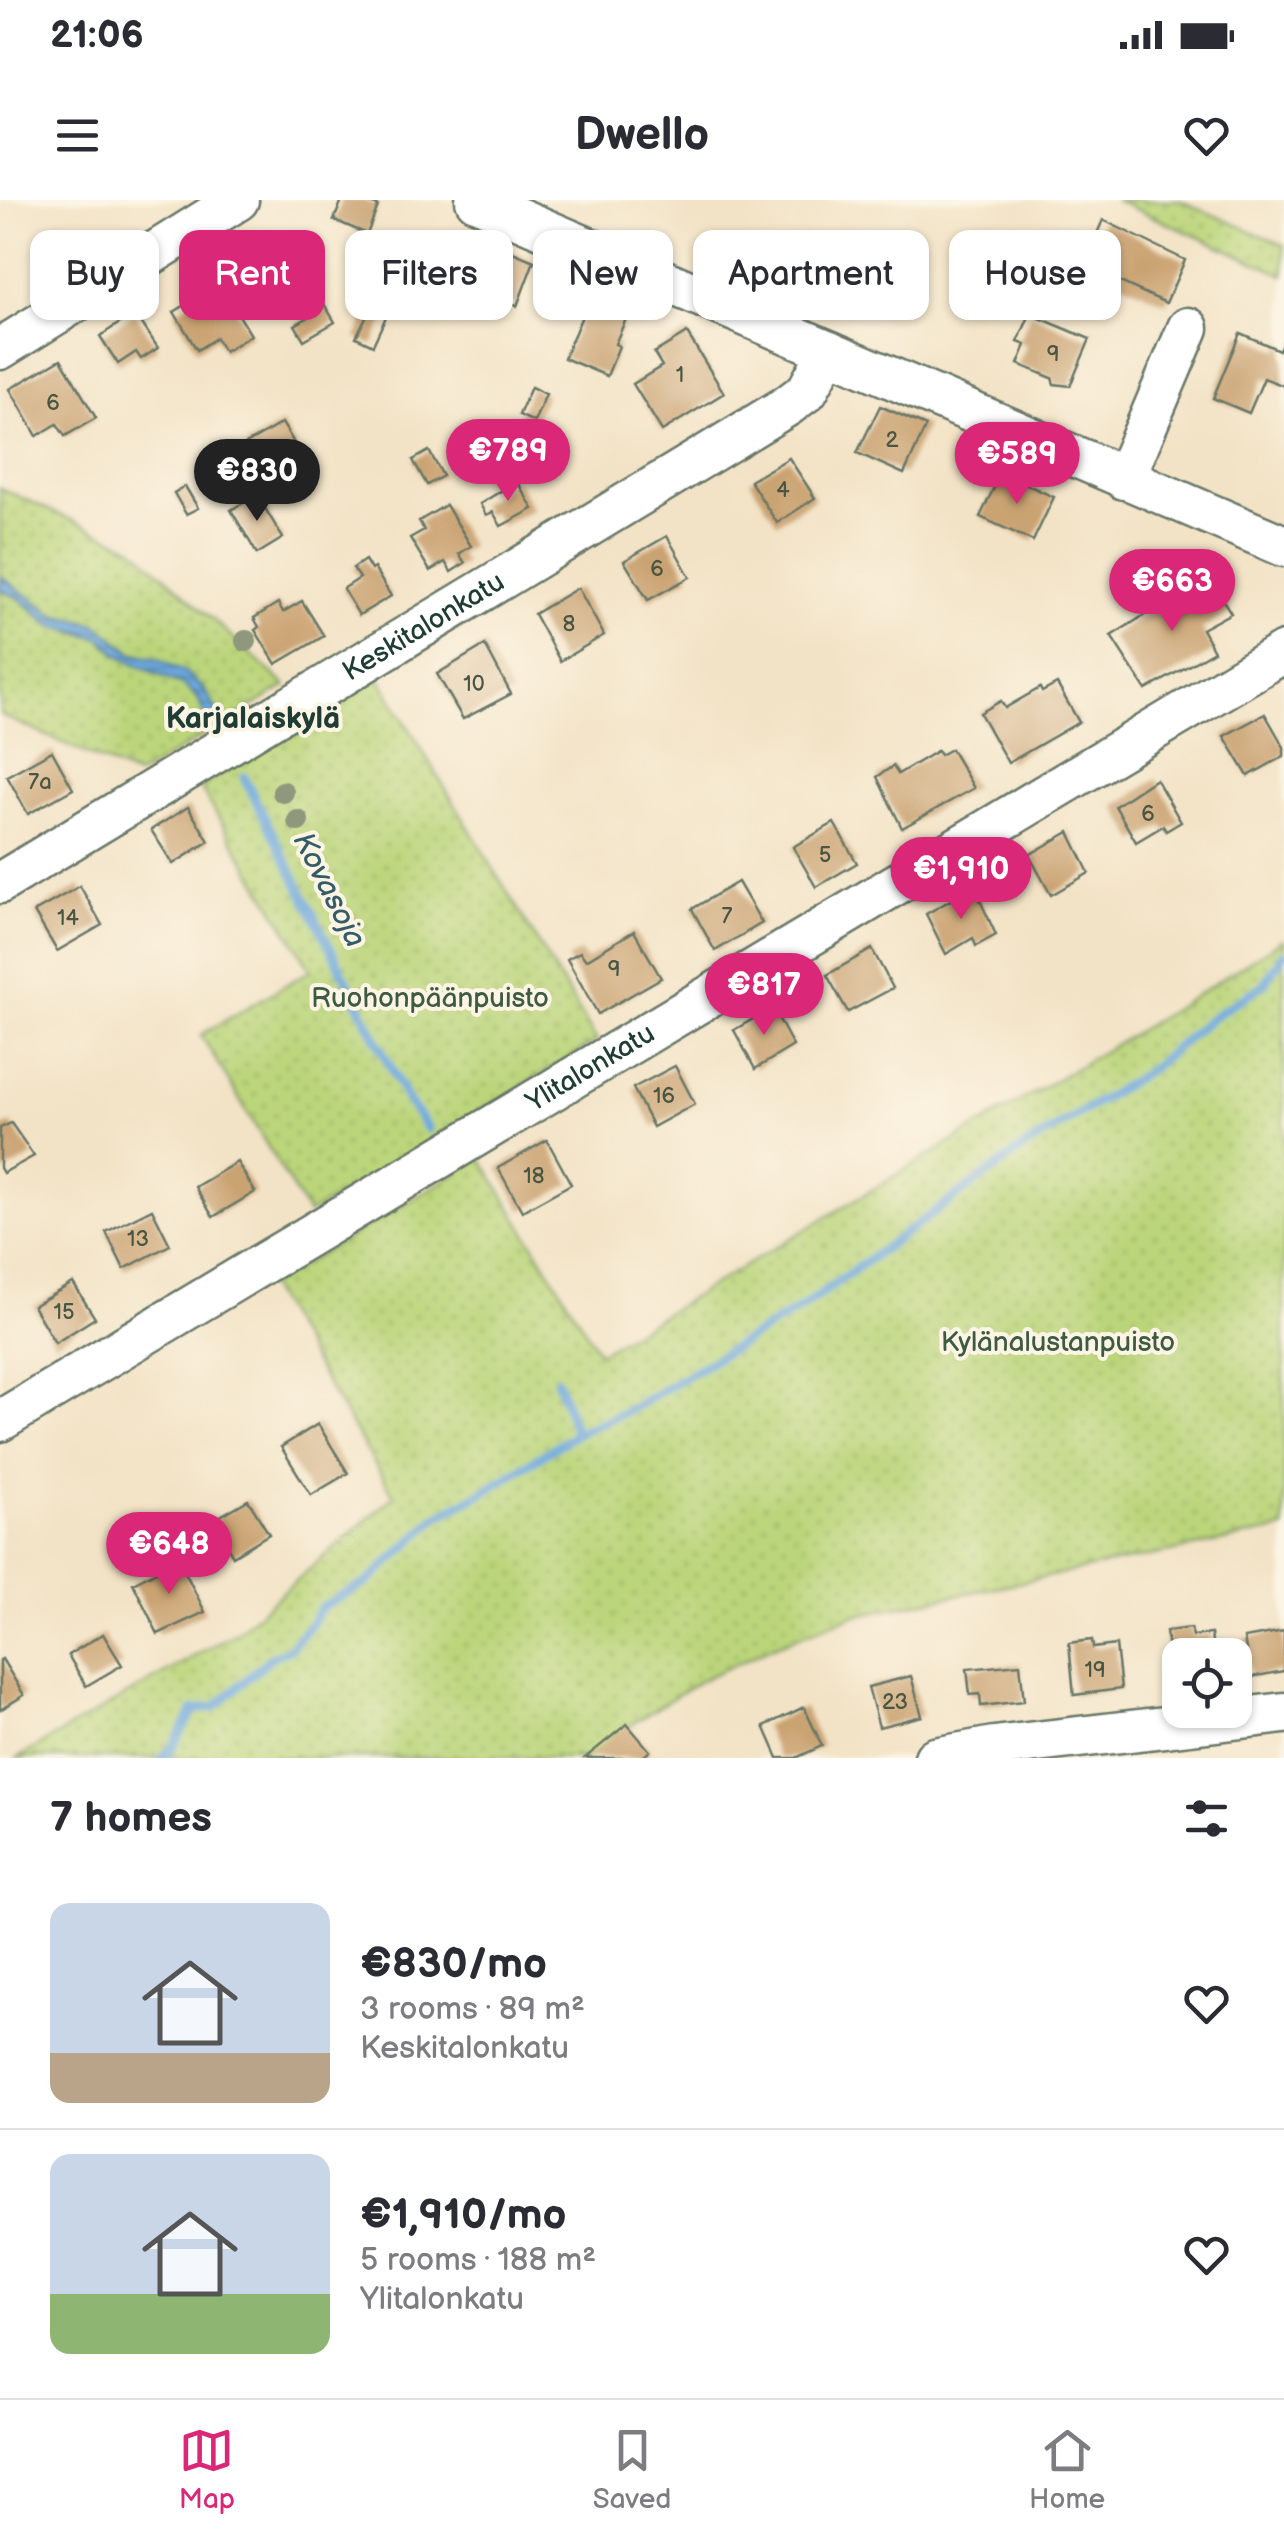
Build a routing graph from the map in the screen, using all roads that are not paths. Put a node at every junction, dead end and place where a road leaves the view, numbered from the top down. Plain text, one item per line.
1 (238, 200) edge
2 (476, 200) edge
3 (1188, 328) dead end
4 (0, 349) edge
5 (829, 350) junction
6 (1124, 479) junction
7 (1284, 546) edge
8 (1284, 652) edge
9 (0, 883) edge
10 (0, 1421) edge
11 (1284, 1713) edge
12 (935, 1758) edge

1 - 4 street
2 - 5 street
3 - 6 street
5 - 6 street
5 - 9 street, Keskitalonkatu
6 - 7 street
8 - 10 street, Ylitalonkatu
11 - 12 street

